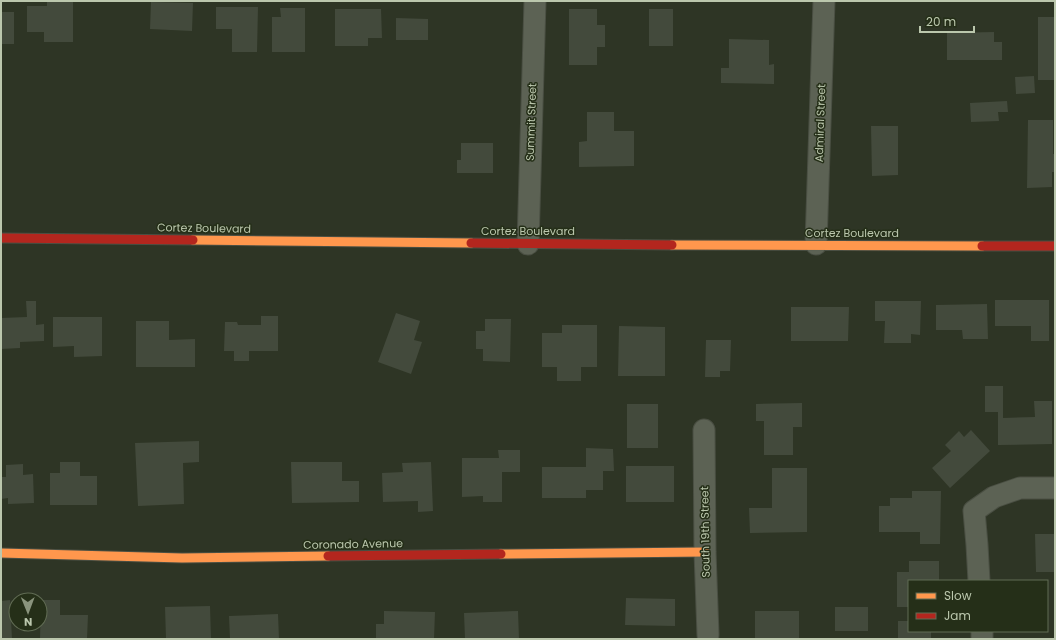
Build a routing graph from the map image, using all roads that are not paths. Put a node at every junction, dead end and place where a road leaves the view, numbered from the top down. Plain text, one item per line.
1 (535, 1) edge
2 (824, 1) edge
3 (1, 238) edge
4 (528, 244) junction
5 (816, 244) junction
6 (1055, 246) edge
7 (704, 430) dead end
8 (1055, 488) edge
9 (705, 552) junction
10 (1, 553) edge
11 (979, 580) edge
12 (708, 635) dead end

1 - 4 street, Summit Street
2 - 5 street, Admiral Street
3 - 4 street, Cortez Boulevard
4 - 5 street, Cortez Boulevard
5 - 6 street, Cortez Boulevard
7 - 9 street, South 19th Street
8 - 11 street
9 - 10 street, Coronado Avenue
9 - 12 street, South 19th Street

